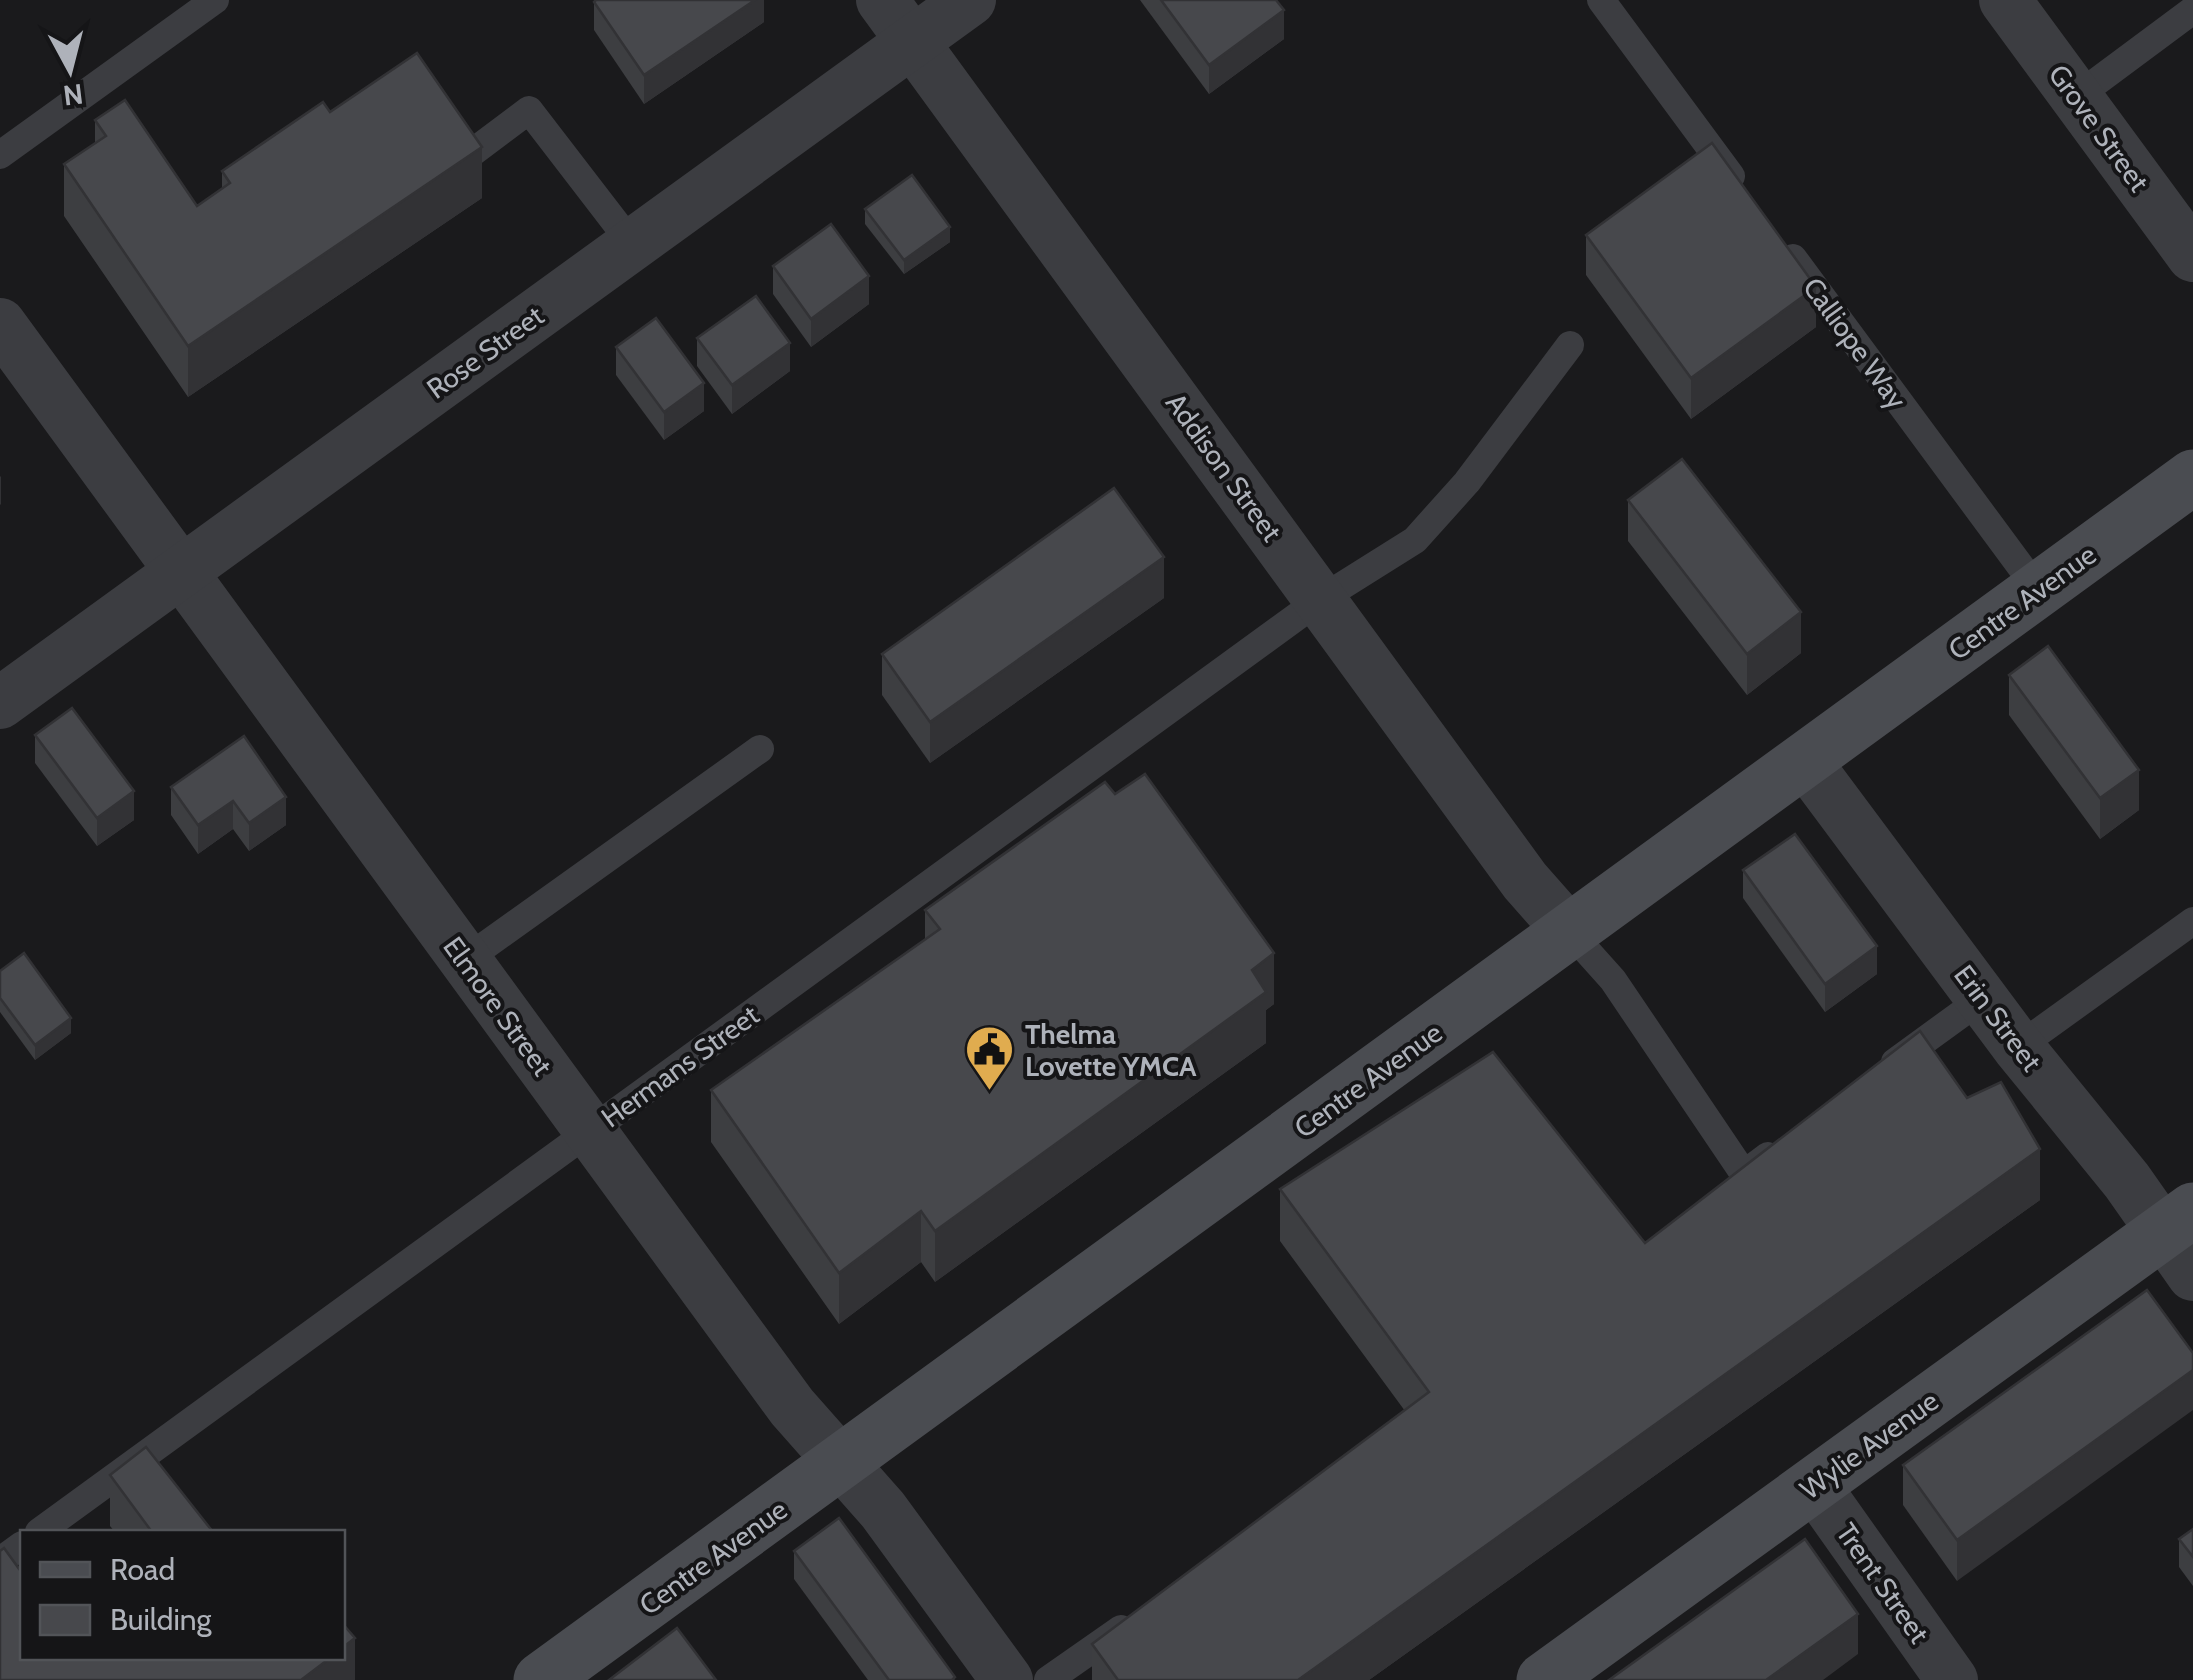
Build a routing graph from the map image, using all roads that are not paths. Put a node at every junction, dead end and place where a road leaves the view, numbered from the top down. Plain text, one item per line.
1 (215, 0) edge
2 (882, 0) edge
3 (970, 0) edge
4 (1602, 0) edge
5 (2005, 0) edge
6 (2193, 10) edge
7 (912, 41) junction
8 (2076, 97) junction
9 (0, 155) edge
10 (469, 155) edge
11 (1742, 190) edge
12 (1777, 237) edge
13 (632, 244) junction
14 (2193, 256) edge
15 (0, 324) edge
16 (1570, 345) dead end
17 (2193, 477) edge
18 (181, 572) junction
19 (2038, 590) junction
20 (1320, 599) junction
21 (0, 703) edge
22 (760, 748) dead end
23 (1806, 760) junction
24 (2193, 921) edge
25 (1570, 932) junction
26 (465, 960) junction
27 (1983, 998) junction
28 (2018, 1046) junction
29 (1880, 1074) edge
30 (590, 1131) junction
31 (1789, 1141) edge
32 (2177, 1221) edge
33 (2193, 1275) edge
34 (842, 1463) junction
35 (1814, 1485) junction
36 (42, 1530) edge
37 (1140, 1616) edge
38 (541, 1680) edge
39 (1007, 1680) edge
40 (1048, 1680) edge
41 (1544, 1680) edge
42 (1952, 1680) edge

1 - 9 lane
2 - 7 street, Addison Street
3 - 7 street, Rose Street
4 - 11 lane
5 - 8 street, Grove Street
6 - 8 lane
7 - 13 street, Rose Street
7 - 20 street, Addison Street
8 - 14 street, Grove Street
10 - 13 lane
12 - 19 lane, Calliope Way
13 - 18 street, Rose Street
15 - 18 street, Elmore Street
16 - 20 lane, Hermans Street
17 - 19 main road, Centre Avenue
18 - 21 street, Rose Street
18 - 26 street, Elmore Street
19 - 23 main road, Centre Avenue
20 - 25 street, Addison Street
20 - 30 lane, Hermans Street
22 - 26 lane
23 - 25 main road, Centre Avenue
23 - 27 street, Erin Street
24 - 28 lane
25 - 31 lane
25 - 34 main road, Centre Avenue
26 - 30 street, Elmore Street
27 - 28 street, Erin Street
27 - 29 lane
28 - 32 street, Erin Street
30 - 34 street, Elmore Street
30 - 36 lane, Hermans Street
32 - 33 street, Erin Street
32 - 35 main road, Wylie Avenue
34 - 38 main road, Centre Avenue
34 - 39 street, Elmore Street
35 - 41 main road, Wylie Avenue
35 - 42 street, Trent Street
37 - 40 lane

